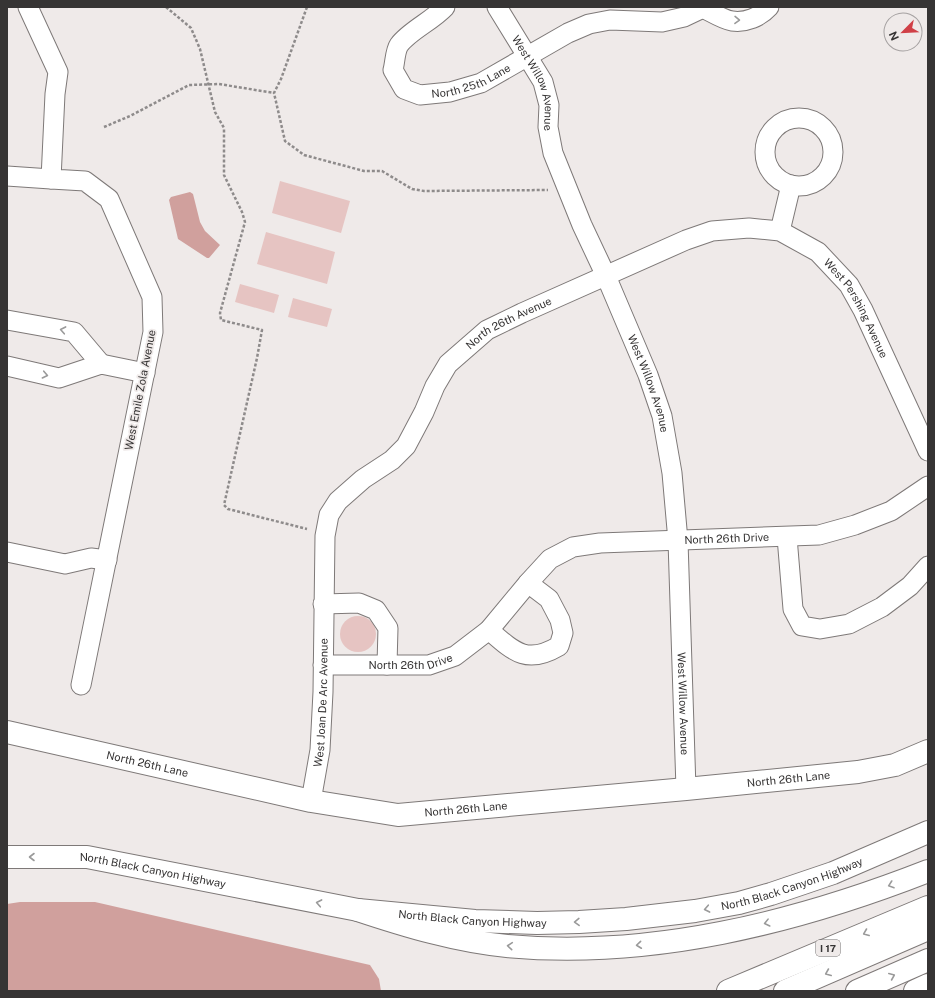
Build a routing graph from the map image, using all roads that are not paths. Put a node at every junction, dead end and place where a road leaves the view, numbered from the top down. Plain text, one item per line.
1 (28, 7) edge
2 (445, 7) edge
3 (498, 7) edge
4 (703, 7) edge
5 (769, 7) edge
6 (527, 56) junction
7 (7, 176) edge
8 (51, 180) junction
9 (791, 184) dead end
10 (780, 231) junction
11 (606, 276) junction
12 (7, 320) edge
13 (101, 364) junction
14 (7, 366) edge
15 (145, 373) junction
16 (928, 451) edge
17 (928, 486) edge
18 (319, 533) joint
19 (787, 537) junction
20 (678, 541) junction
21 (7, 552) edge
22 (106, 560) junction
23 (928, 566) edge
24 (528, 583) junction
25 (323, 604) junction
26 (489, 630) junction
27 (323, 665) junction
28 (387, 665) junction
29 (81, 685) dead end
30 (7, 732) edge
31 (928, 751) edge
32 (686, 789) junction
33 (311, 801) junction
34 (928, 832) edge
35 (7, 857) edge
36 (928, 871) edge
37 (928, 907) edge
38 (358, 910) junction
39 (928, 929) edge
40 (928, 960) edge
41 (928, 986) edge
42 (728, 991) edge
43 (785, 991) edge
44 (857, 991) edge
45 (915, 991) edge

1 - 8 street
2 - 6 street, North 25th Lane
3 - 6 street, West Willow Avenue
4 -> 5 street
4 - 6 street, North 25th Lane
6 - 11 street, West Willow Avenue
7 - 8 street, West Emile Zola Avenue
8 - 15 street, West Emile Zola Avenue
9 - 10 street
10 - 11 street, North 26th Avenue
10 - 16 street, West Pershing Avenue
11 - 18 street, North 26th Avenue
11 - 20 street, West Willow Avenue
13 -> 12 street
14 -> 13 street
13 - 15 street
15 - 22 street, West Emile Zola Avenue
17 - 19 street, North 26th Drive
18 - 25 street, West Joan De Arc Avenue
19 - 20 street, North 26th Drive
19 - 23 street
20 - 24 street, North 26th Drive
20 - 32 street, West Willow Avenue
21 - 22 street
22 - 29 street, West Emile Zola Avenue
24 - 26 street, North 26th Drive
24 - 26 street
25 - 27 street, West Joan De Arc Avenue
25 - 28 street
26 - 28 street, North 26th Drive
27 - 28 street, North 26th Drive
27 - 33 street, West Joan De Arc Avenue
30 - 33 main road, North 26th Lane
31 - 32 main road, North 26th Lane
32 - 33 main road, North 26th Lane
34 -> 38 main road, North Black Canyon Highway
38 -> 35 main road, North Black Canyon Highway
36 -> 38 main road
37 -> 42 main road, I 17
39 -> 43 main road
44 -> 40 main road
41 - 45 main road

